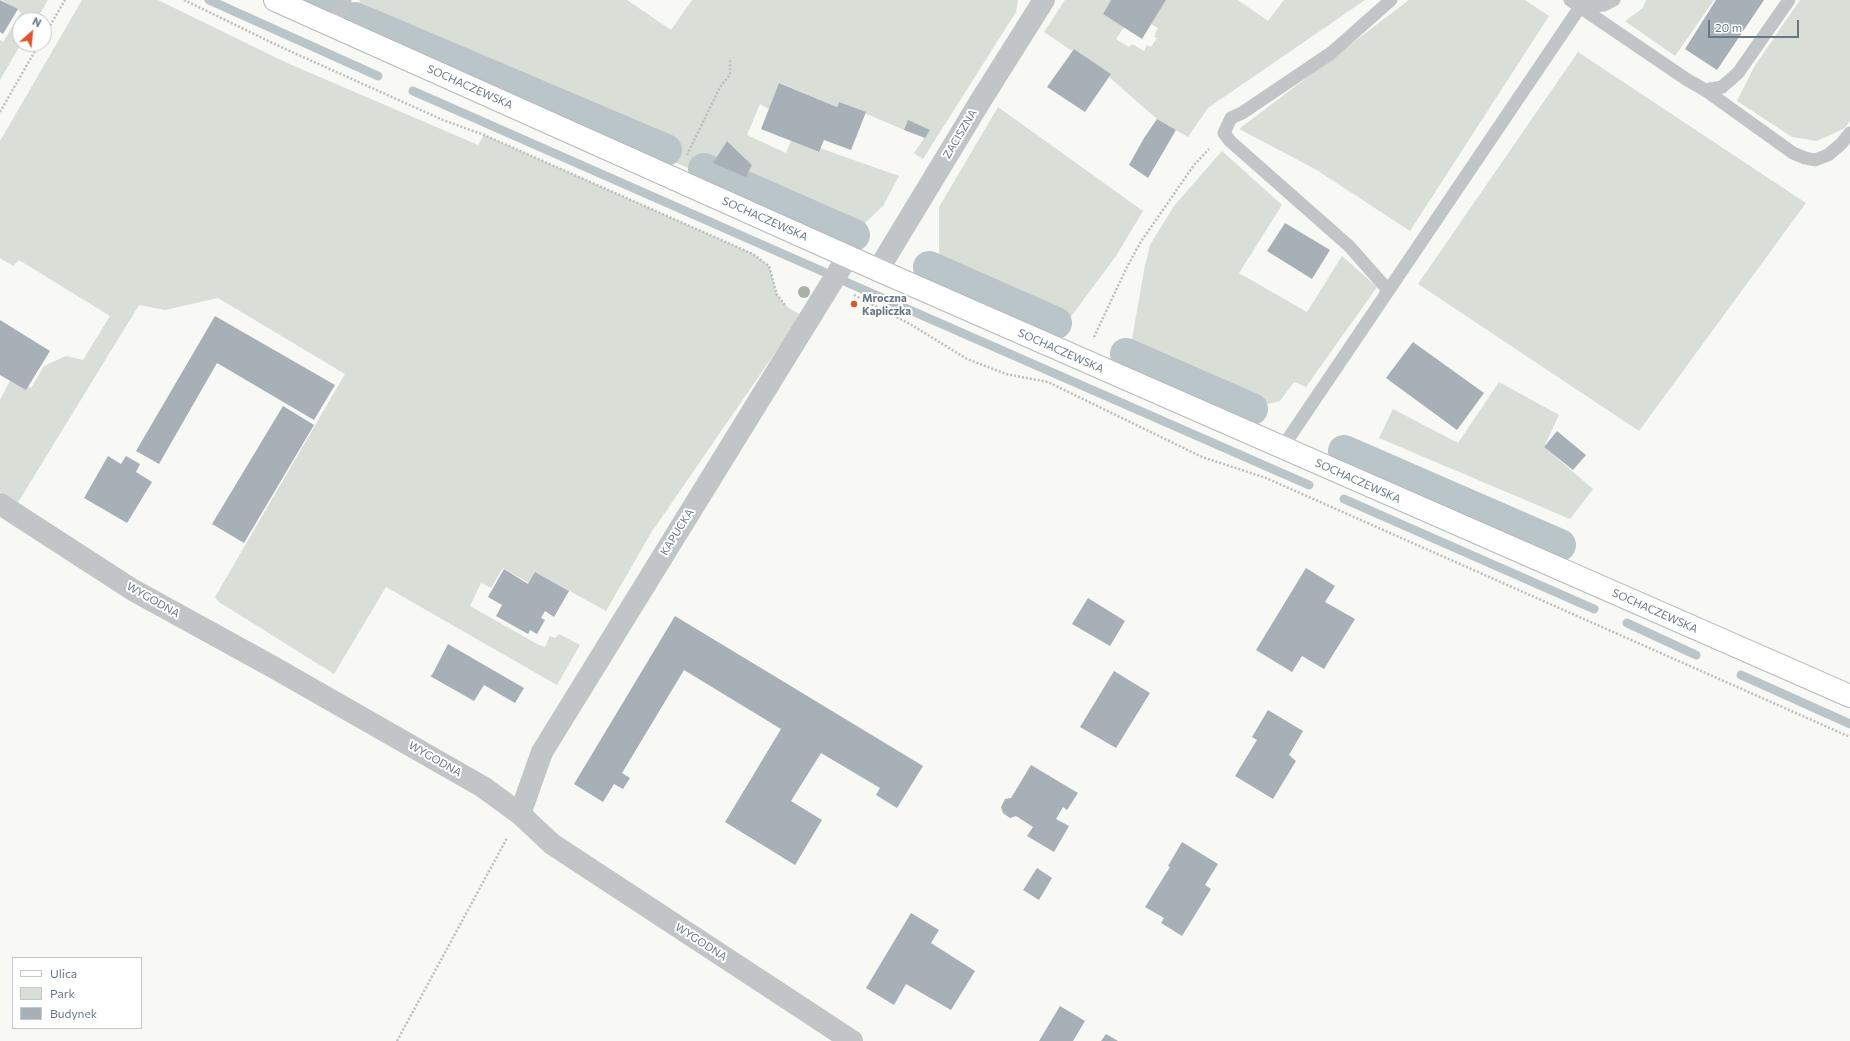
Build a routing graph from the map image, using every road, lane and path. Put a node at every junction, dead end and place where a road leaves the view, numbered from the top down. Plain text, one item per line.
1 (65, 0) edge
2 (184, 0) edge
3 (275, 0) edge
4 (345, 0) edge
5 (1044, 0) edge
6 (1391, 0) edge
7 (1614, 0) edge
8 (1789, 0) edge
9 (1576, 2) edge
10 (52, 22) edge
11 (332, 25) junction
12 (34, 52) edge
13 (730, 58) dead end
14 (1705, 90) junction
15 (0, 112) edge
16 (1850, 132) edge
17 (1224, 133) junction
18 (678, 180) junction
19 (848, 256) junction
20 (878, 270) junction
21 (1388, 290) junction
22 (852, 294) dead end
23 (789, 308) dead end
24 (1083, 361) junction
25 (1282, 448) junction
26 (0, 504) edge
27 (1850, 696) edge
28 (1850, 737) edge
29 (520, 814) junction
30 (397, 1041) edge
31 (852, 1041) edge

1 - 10 path
2 - 23 path
3 - 11 street, SOCHACZEWSKA
4 - 11 lane
5 - 20 street, ZACISZNA
6 - 17 lane
7 - 9 lane
8 - 14 lane
9 - 14 lane
9 - 21 lane
11 - 18 street, SOCHACZEWSKA
12 - 15 path
13 - 18 path
14 - 16 lane
17 - 21 lane
17 - 24 path
18 - 19 street, SOCHACZEWSKA
19 - 20 street, SOCHACZEWSKA
19 - 29 street, KAPUCKA
20 - 24 street, SOCHACZEWSKA
21 - 25 lane
22 - 28 path
24 - 25 street, SOCHACZEWSKA
25 - 27 street, SOCHACZEWSKA
26 - 29 street, WYGODNA
29 - 30 path
29 - 31 street, WYGODNA

